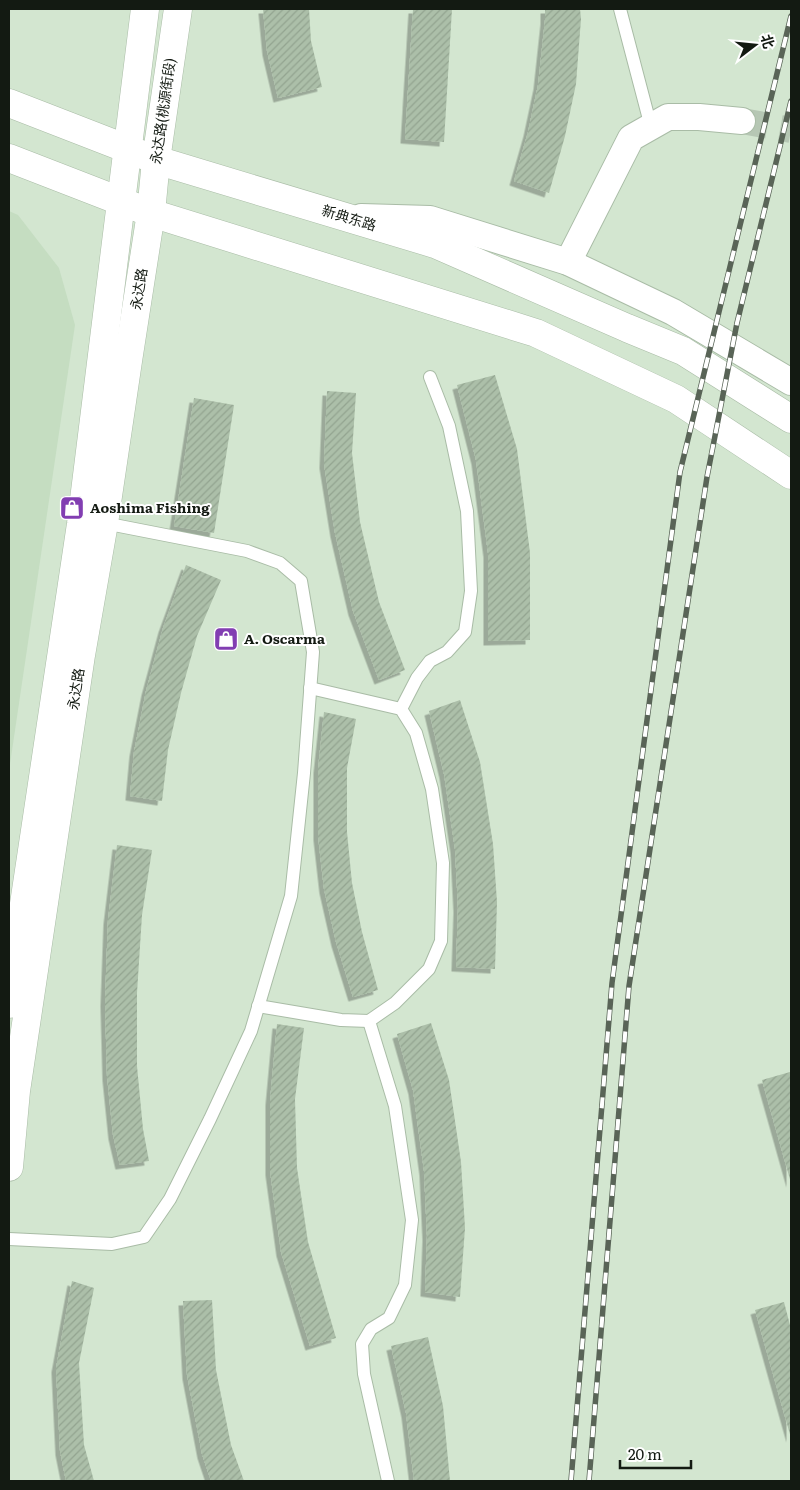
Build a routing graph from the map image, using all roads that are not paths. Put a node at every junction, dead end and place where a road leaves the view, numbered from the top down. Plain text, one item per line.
1 (144, 9) edge
2 (178, 9) edge
3 (620, 9) edge
4 (9, 103) edge
5 (742, 121) tunnel mouth
6 (651, 127) junction
7 (127, 149) junction
8 (9, 158) edge
9 (156, 160) junction
10 (120, 200) junction
11 (151, 213) junction
12 (344, 217) junction
13 (568, 262) junction
14 (430, 377) dead end
15 (791, 382) edge
16 (791, 418) edge
17 (791, 474) edge
18 (104, 523) junction
19 (310, 688) junction
20 (401, 709) junction
21 (9, 1004) edge
22 (258, 1006) junction
23 (369, 1020) junction
24 (9, 1167) edge
25 (9, 1239) edge
26 (388, 1481) edge

1 - 7 main road
2 - 9 main road, 永达路(桃源街段)
3 - 6 lane
4 - 7 main road, 新典东路
5 - 6 street
6 - 13 street
7 - 9 main road, 新典东路
7 - 10 main road
8 - 10 main road
9 - 11 main road, 永达路(桃源街段)
9 - 12 main road, 新典东路
10 - 11 main road
10 - 21 main road, 永达路
11 - 17 main road
11 - 18 main road, 永达路
12 - 13 street
12 - 16 main road, 新典东路
13 - 15 street
14 - 20 lane
18 - 19 lane
18 - 24 main road, 永达路
19 - 20 lane
19 - 22 lane
20 - 23 lane
22 - 23 lane
22 - 25 lane
23 - 26 lane

